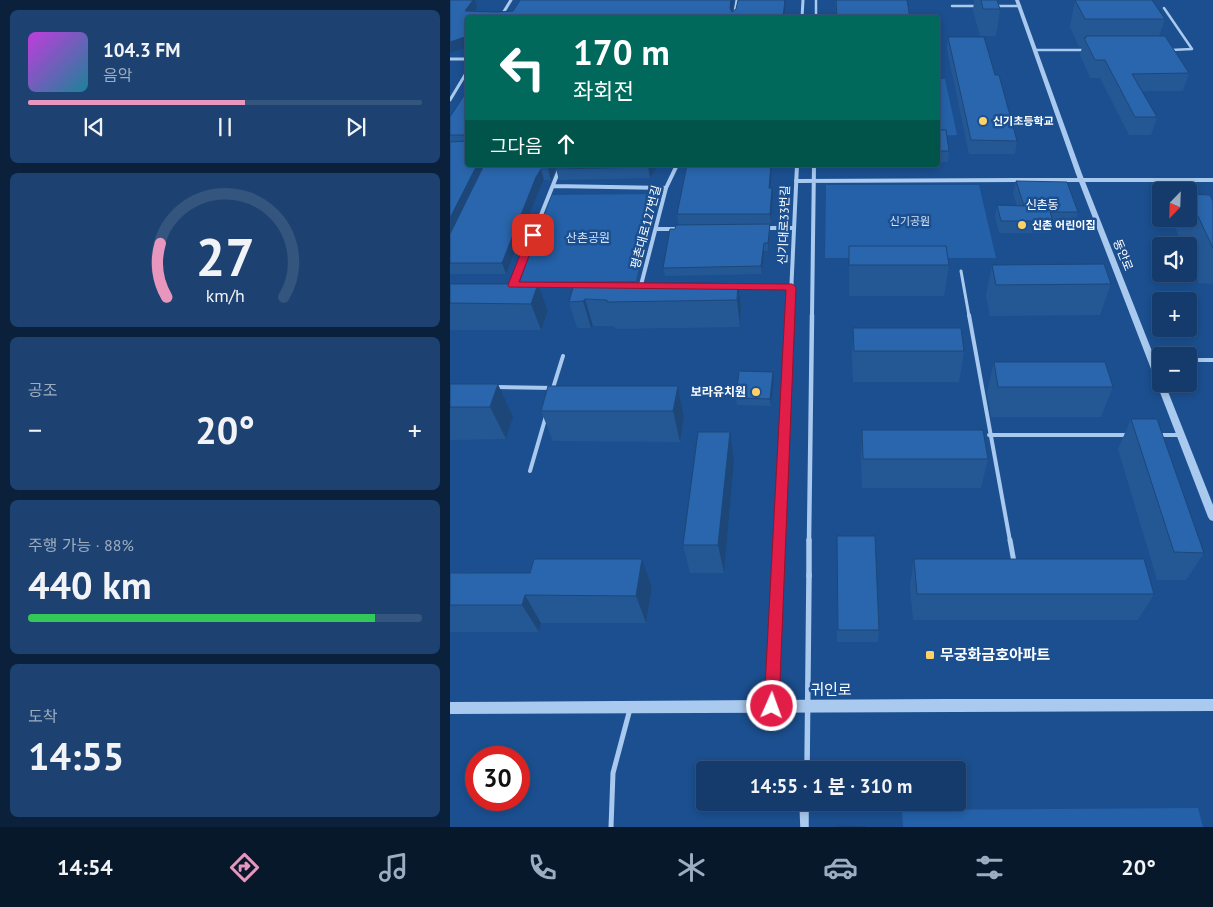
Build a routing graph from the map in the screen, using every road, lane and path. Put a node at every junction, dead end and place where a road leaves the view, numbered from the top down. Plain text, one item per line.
1 (511, 0) edge
2 (737, 0) edge
3 (803, 0) edge
4 (816, 0) edge
5 (1019, 3) edge
6 (952, 6) dead end
7 (982, 6) edge
8 (992, 6) edge
9 (1164, 8) dead end
10 (502, 15) edge
11 (734, 15) edge
12 (802, 15) edge
13 (816, 15) edge
14 (1036, 50) junction
15 (1090, 50) edge
16 (1169, 50) edge
17 (450, 59) edge
18 (465, 59) edge
19 (465, 75) edge
20 (450, 100) edge
21 (560, 167) edge
22 (676, 167) edge
23 (796, 167) edge
24 (814, 167) edge
25 (1061, 179) dead end
26 (1014, 180) junction
27 (1109, 180) dead end
28 (1179, 180) junction
29 (1213, 180) edge
30 (796, 181) junction
31 (814, 181) junction
32 (553, 186) junction
33 (666, 188) junction
34 (754, 228) edge
35 (794, 228) junction
36 (656, 229) junction
37 (685, 229) edge
38 (961, 271) dead end
39 (504, 285) edge
40 (512, 285) junction
41 (582, 285) edge
42 (631, 285) edge
43 (641, 285) junction
44 (650, 285) edge
45 (726, 286) edge
46 (792, 287) junction
47 (563, 356) dead end
48 (1152, 357) edge
49 (1197, 360) edge
50 (1213, 360) edge
51 (488, 387) edge
52 (553, 388) junction
53 (1165, 392) edge
54 (551, 397) edge
55 (548, 407) edge
56 (989, 435) junction
57 (1129, 435) edge
58 (1150, 435) edge
59 (1180, 435) junction
60 (530, 471) dead end
61 (1213, 517) edge
62 (1014, 562) edge
63 (809, 575) junction
64 (808, 656) dead end
65 (1213, 705) edge
66 (772, 706) junction
67 (631, 707) junction
68 (450, 708) edge
69 (807, 761) edge
70 (803, 811) edge
71 (805, 811) edge
72 (610, 827) edge
73 (804, 827) edge

1 - 10 street
2 - 11 street
3 - 12 street
4 - 13 street
5 - 8 lane
5 - 14 street, 동안로
6 - 7 lane
9 - 16 lane
14 - 15 lane
14 - 48 street, 동안로
17 - 18 street
19 - 20 street
21 - 32 street
22 - 33 street, 평촌대로127번길
23 - 30 street, 신기대로33번길
24 - 31 street
25 - 26 street
26 - 28 street, bridge
26 - 31 street
27 - 28 street
28 - 29 street
30 - 31 street
30 - 35 street, 신기대로33번길
31 - 63 street
32 - 33 street
32 - 40 street
33 - 36 street, 평촌대로127번길
34 - 35 street
35 - 46 street, 신기대로33번길
36 - 37 street
36 - 43 street, 평촌대로127번길
38 - 56 lane
39 - 40 street
40 - 41 street
42 - 43 street, 평촌대로127번길
43 - 44 street
45 - 46 street
46 - 66 street, 신기대로33번길
47 - 52 lane
49 - 50 lane
51 - 52 lane
52 - 54 lane
53 - 59 street, 동안로
55 - 60 lane
56 - 57 lane
56 - 62 lane
58 - 59 lane
59 - 61 street, 동안로
63 - 64 street
63 - 69 street, bridge
65 - 66 street, 귀인로
66 - 67 street, 귀인로
67 - 68 street, 귀인로
67 - 72 lane
70 - 73 street
71 - 73 street

